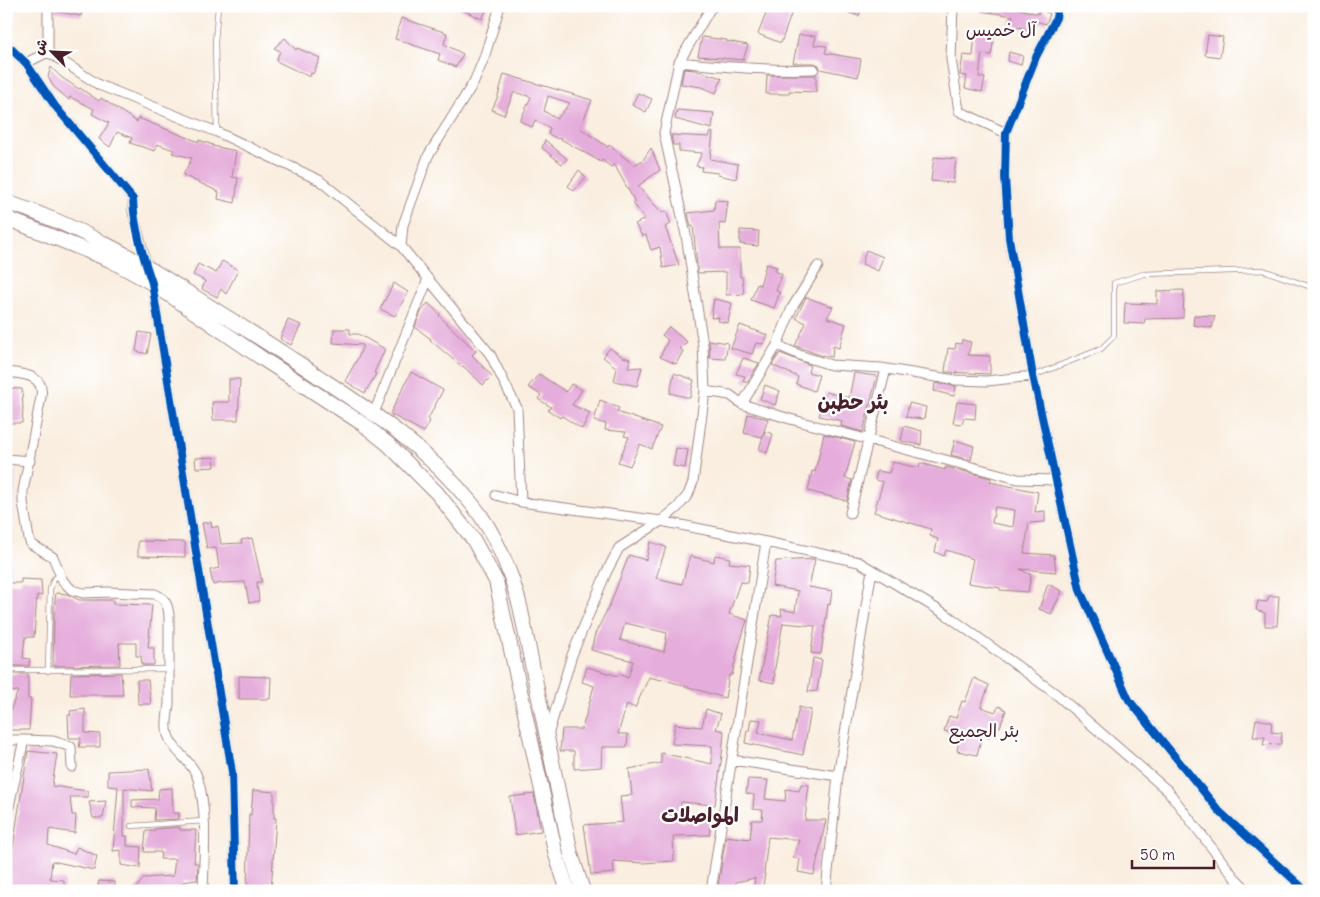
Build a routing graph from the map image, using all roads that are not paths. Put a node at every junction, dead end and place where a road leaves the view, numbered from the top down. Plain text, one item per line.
1 (48, 6) edge
2 (218, 6) edge
3 (500, 6) edge
4 (714, 6) edge
5 (953, 6) edge
6 (1058, 6) edge
7 (6, 44) edge
8 (48, 52) junction
9 (679, 62) junction
10 (26, 63) junction
11 (814, 69) dead end
12 (217, 132) junction
13 (1006, 133) junction
14 (6, 202) edge
15 (6, 218) edge
16 (401, 246) junction
17 (818, 266) dead end
18 (147, 268) junction
19 (428, 279) junction
20 (152, 284) junction
21 (1314, 288) edge
22 (777, 345) junction
23 (886, 369) junction
24 (6, 372) edge
25 (1033, 376) junction
26 (705, 392) junction
27 (742, 404) junction
28 (374, 413) junction
29 (867, 440) junction
30 (6, 459) edge
31 (30, 461) junction
32 (1056, 480) junction
33 (496, 495) dead end
34 (521, 502) junction
35 (850, 513) dead end
36 (661, 521) junction
37 (766, 542) junction
38 (872, 570) junction
39 (60, 575) junction
40 (169, 669) junction
41 (6, 670) edge
42 (48, 671) junction
43 (547, 737) junction
44 (6, 740) edge
45 (24, 740) junction
46 (732, 760) junction
47 (72, 766) dead end
48 (838, 776) junction
49 (6, 819) edge
50 (204, 821) junction
51 (131, 826) dead end
52 (203, 891) edge
53 (234, 891) edge
54 (568, 891) edge
55 (583, 891) edge
56 (711, 891) edge
57 (826, 891) edge
58 (1248, 891) edge
59 (1306, 891) edge

1 - 8 street
2 - 12 lane
3 - 16 street
4 - 9 street
5 - 13 street
6 - 13 street
7 - 10 street
8 - 10 street
8 - 12 street
9 - 11 street
9 - 26 street
10 - 18 street
12 - 16 street
13 - 25 street
14 - 18 main road
15 - 20 main road
16 - 19 street
17 - 22 street
18 - 20 street
18 - 28 main road
19 - 28 street
19 - 34 street
20 - 53 street
20 - 54 main road
21 - 25 lane
22 - 23 street
22 - 27 street
23 - 25 street
23 - 29 street
24 - 31 street
25 - 32 street
26 - 27 street
26 - 36 street
27 - 29 street
28 - 43 main road
29 - 32 street
29 - 35 street
30 - 31 street
31 - 39 street
32 - 59 street
33 - 34 street
34 - 36 street
36 - 37 street
36 - 43 street
37 - 38 street
37 - 46 street
38 - 48 street
38 - 58 street
39 - 40 street
39 - 42 lane
40 - 42 lane
40 - 50 street
41 - 42 lane
43 - 55 main road
44 - 45 street
45 - 47 street
45 - 49 street
46 - 48 street
46 - 56 street
48 - 57 street
50 - 51 lane
50 - 52 street

